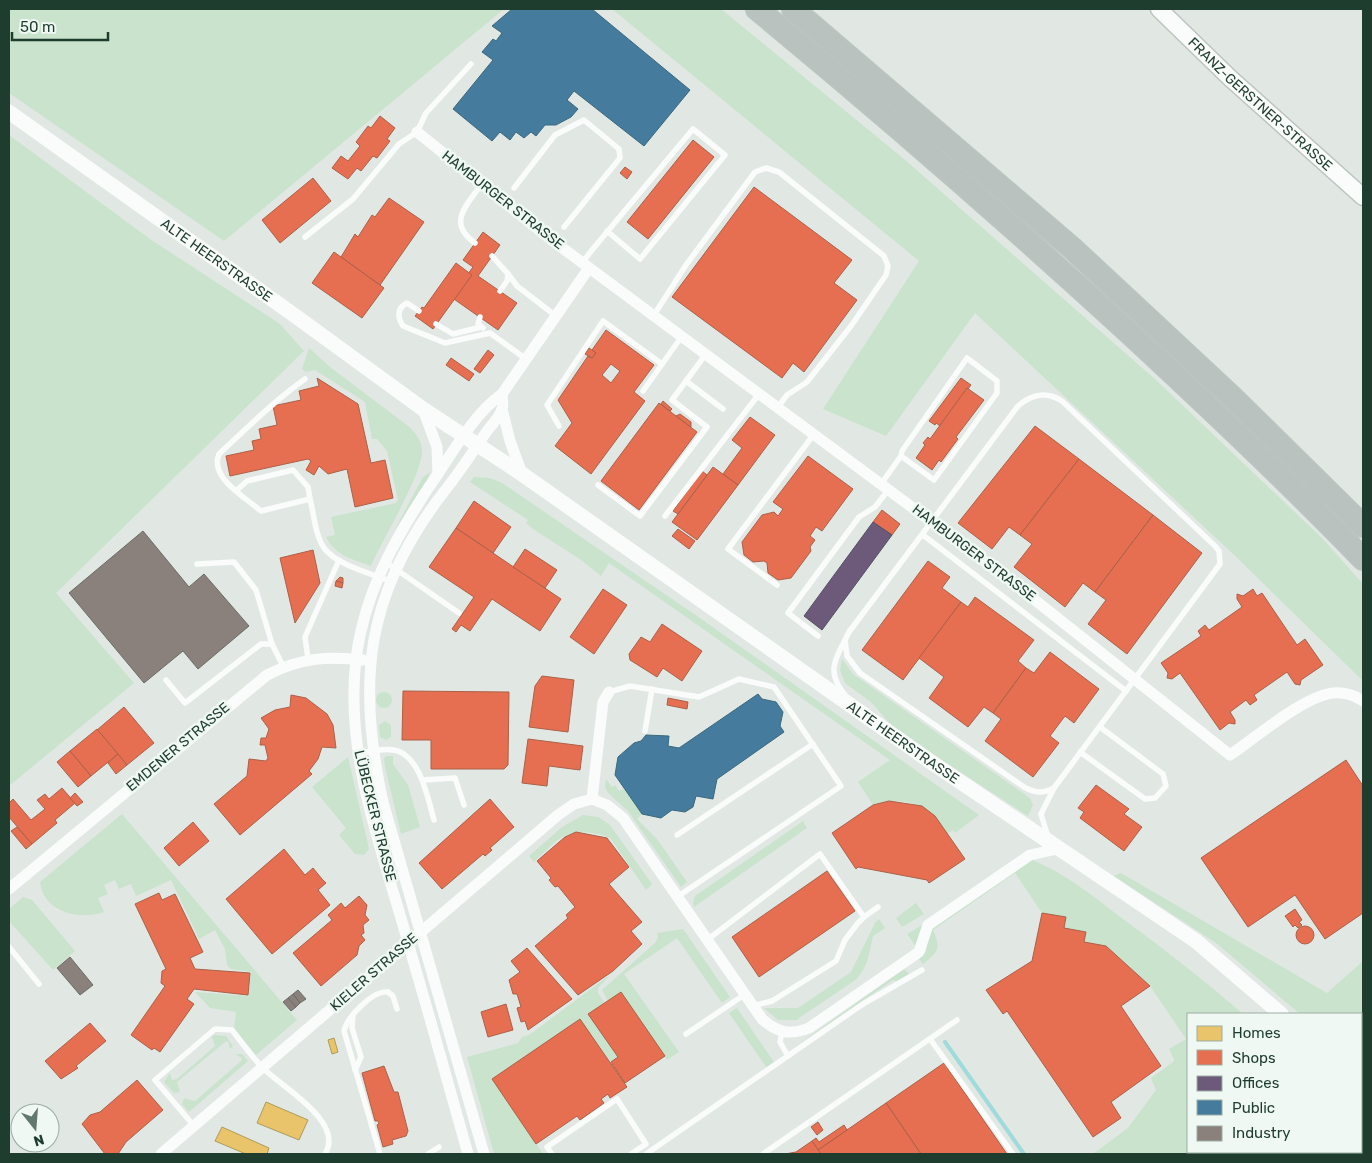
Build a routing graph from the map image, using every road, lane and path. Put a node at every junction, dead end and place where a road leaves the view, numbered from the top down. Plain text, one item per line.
1 (757, 9) edge
2 (793, 9) edge
3 (1159, 9) edge
4 (471, 64) dead end
5 (9, 112) edge
6 (417, 132) junction
7 (481, 186) junction
8 (514, 188) dead end
9 (1363, 197) edge
10 (564, 227) dead end
11 (608, 231) junction
12 (305, 237) dead end
13 (475, 243) dead end
14 (492, 256) dead end
15 (586, 265) junction
16 (508, 274) junction
17 (500, 291) dead end
18 (419, 311) dead end
19 (654, 315) junction
20 (556, 316) junction
21 (480, 318) dead end
22 (436, 324) dead end
23 (481, 327) junction
24 (490, 333) junction
25 (682, 336) junction
26 (706, 354) junction
27 (526, 359) junction
28 (662, 364) junction
29 (305, 378) dead end
30 (686, 381) junction
31 (642, 391) dead end
32 (502, 394) junction
33 (760, 394) junction
34 (778, 407) junction
35 (422, 409) junction
36 (502, 409) junction
37 (723, 409) dead end
38 (559, 426) dead end
39 (814, 434) junction
40 (464, 436) junction
41 (478, 445) junction
42 (901, 456) junction
43 (438, 474) junction
44 (522, 474) junction
45 (598, 485) dead end
46 (885, 486) junction
47 (237, 490) junction
48 (310, 499) junction
49 (665, 516) dead end
50 (932, 522) junction
51 (1363, 526) edge
52 (923, 534) junction
53 (1363, 559) edge
54 (339, 560) junction
55 (384, 561) junction
56 (197, 564) dead end
57 (395, 568) junction
58 (378, 576) junction
59 (390, 581) junction
60 (778, 585) dead end
61 (459, 613) dead end
62 (818, 636) dead end
63 (845, 640) junction
64 (272, 644) junction
65 (308, 659) junction
66 (356, 659) junction
67 (370, 660) junction
68 (283, 666) junction
69 (1135, 678) junction
70 (166, 680) dead end
71 (652, 689) junction
72 (1126, 691) junction
73 (609, 692) joint
74 (1363, 701) edge
75 (862, 713) junction
76 (1100, 727) junction
77 (645, 730) dead end
78 (812, 744) junction
79 (372, 752) junction
80 (1080, 752) junction
81 (358, 753) junction
82 (422, 780) junction
83 (1054, 788) junction
84 (592, 799) junction
85 (464, 805) dead end
86 (434, 820) dead end
87 (677, 835) dead end
88 (1054, 846) junction
89 (9, 890) edge
90 (677, 897) junction
91 (878, 907) dead end
92 (864, 916) junction
93 (420, 933) junction
94 (707, 940) junction
95 (408, 943) junction
96 (9, 947) edge
97 (922, 970) dead end
98 (39, 984) dead end
99 (744, 995) junction
100 (752, 1006) junction
101 (397, 1009) dead end
102 (353, 1013) junction
103 (1280, 1013) edge
104 (957, 1020) dead end
105 (782, 1032) junction
106 (686, 1034) dead end
107 (930, 1039) junction
108 (788, 1056) junction
109 (262, 1067) junction
110 (355, 1070) junction
111 (194, 1126) junction
112 (439, 1147) dead end
113 (161, 1154) edge
114 (325, 1154) edge
115 (380, 1154) edge
116 (428, 1154) edge
117 (468, 1154) edge
118 (484, 1154) edge
119 (552, 1154) edge
120 (631, 1154) edge
121 (646, 1154) edge
122 (763, 1154) edge
123 (1013, 1154) edge

1 - 53 highway
2 - 51 highway
3 - 9 main road, FRANZ-GERSTNER-STRASSE
4 - 6 lane
5 - 35 street, ALTE HEERSTRASSE
6 - 7 street, HAMBURGER STRASSE
6 - 12 lane
7 - 13 lane
7 - 15 street, HAMBURGER STRASSE
8 - 10 lane
11 - 11 lane
11 - 15 lane
14 - 16 lane
15 - 19 street, HAMBURGER STRASSE
15 - 20 street
16 - 17 lane
16 - 20 lane
18 - 24 lane
19 - 25 street, HAMBURGER STRASSE
19 - 34 lane
20 - 27 street
21 - 23 lane
22 - 23 lane
23 - 24 lane
24 - 27 lane
25 - 26 street, HAMBURGER STRASSE
25 - 28 lane
26 - 30 lane
26 - 33 street, HAMBURGER STRASSE
27 - 32 street
28 - 31 lane
28 - 38 lane
29 - 47 lane
30 - 37 lane
30 - 45 lane
32 - 36 street
32 - 40 street
33 - 34 street, HAMBURGER STRASSE
33 - 49 lane
34 - 39 street, HAMBURGER STRASSE
35 - 40 street, ALTE HEERSTRASSE
35 - 43 street
36 - 41 street
36 - 44 street
39 - 46 street, HAMBURGER STRASSE
39 - 60 lane
40 - 41 street, ALTE HEERSTRASSE
40 - 43 street, LÜBECKER STRASSE
41 - 44 street, ALTE HEERSTRASSE
41 - 57 street, LÜBECKER STRASSE
42 - 42 lane
42 - 46 lane
43 - 55 street, LÜBECKER STRASSE
44 - 75 street, ALTE HEERSTRASSE
46 - 50 street, HAMBURGER STRASSE
46 - 62 lane
47 - 48 lane
47 - 48 lane
48 - 54 lane
50 - 52 lane
50 - 69 street, HAMBURGER STRASSE
50 - 69 lane
52 - 63 lane
52 - 72 lane
54 - 58 lane
54 - 65 lane
55 - 57 lane
55 - 58 street, LÜBECKER STRASSE
56 - 64 lane
57 - 59 street, LÜBECKER STRASSE
57 - 61 lane
58 - 59 lane
58 - 66 street, LÜBECKER STRASSE
59 - 67 street, LÜBECKER STRASSE
63 - 75 lane
63 - 83 lane
64 - 68 lane
64 - 70 lane
65 - 66 street, EMDENER STRASSE
65 - 68 street, EMDENER STRASSE
66 - 67 street, EMDENER STRASSE
66 - 81 street, LÜBECKER STRASSE
67 - 79 street, LÜBECKER STRASSE
68 - 89 street, EMDENER STRASSE
69 - 72 lane
69 - 74 street, HAMBURGER STRASSE
71 - 73 lane
71 - 77 lane
71 - 78 lane
72 - 76 lane
73 - 84 street
75 - 88 street, ALTE HEERSTRASSE
76 - 80 lane
76 - 80 lane
78 - 87 lane
78 - 90 lane
79 - 81 lane
79 - 82 lane
79 - 93 street, LÜBECKER STRASSE
80 - 83 lane
81 - 95 street, LÜBECKER STRASSE
82 - 85 lane
82 - 86 lane
83 - 88 lane
84 - 90 street
84 - 93 street, KIELER STRASSE
88 - 103 street, ALTE HEERSTRASSE
88 - 105 street
90 - 94 street
91 - 92 lane
92 - 94 lane
92 - 100 lane
93 - 95 street, KIELER STRASSE
93 - 118 street, LÜBECKER STRASSE
94 - 99 street
95 - 109 street, KIELER STRASSE
95 - 117 street, LÜBECKER STRASSE
96 - 98 lane
97 - 108 lane
99 - 100 street
99 - 106 lane
100 - 105 street
101 - 102 lane
102 - 110 lane
102 - 110 lane
104 - 107 lane
105 - 108 lane
107 - 122 lane
107 - 123 lane
108 - 121 lane
109 - 111 street, KIELER STRASSE
109 - 111 lane
109 - 114 lane
110 - 115 lane
111 - 113 street, KIELER STRASSE
112 - 116 lane
119 - 120 lane

